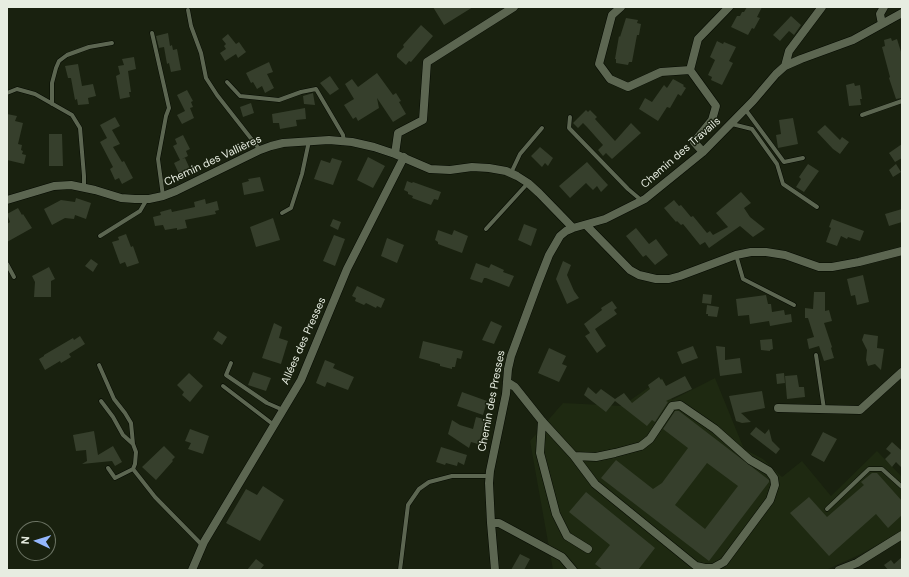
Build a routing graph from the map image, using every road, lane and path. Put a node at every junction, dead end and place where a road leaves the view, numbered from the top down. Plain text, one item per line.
1 (514, 7) edge
2 (621, 7) edge
3 (729, 7) edge
4 (822, 7) edge
5 (884, 7) edge
6 (188, 10) dead end
7 (902, 14) edge
8 (882, 24) junction
9 (152, 33) dead end
10 (112, 43) dead end
11 (785, 66) junction
12 (690, 70) junction
13 (227, 82) dead end
14 (7, 93) edge
15 (902, 101) edge
16 (52, 104) junction
17 (745, 109) junction
18 (862, 115) dead end
19 (570, 117) dead end
20 (732, 124) junction
21 (542, 128) dead end
22 (309, 141) junction
23 (344, 142) junction
24 (260, 150) junction
25 (702, 152) junction
26 (394, 154) junction
27 (404, 158) junction
28 (803, 158) dead end
29 (511, 174) junction
30 (528, 183) junction
31 (84, 187) junction
32 (163, 196) junction
33 (148, 199) junction
34 (7, 200) edge
35 (641, 201) junction
36 (817, 207) dead end
37 (282, 213) dead end
38 (586, 225) junction
39 (573, 228) junction
40 (486, 229) dead end
41 (100, 236) dead end
42 (902, 251) edge
43 (736, 255) junction
44 (7, 264) edge
45 (14, 277) dead end
46 (794, 305) dead end
47 (816, 355) dead end
48 (231, 363) dead end
49 (99, 365) dead end
50 (902, 372) edge
51 (507, 382) junction
52 (224, 386) dead end
53 (101, 402) dead end
54 (778, 408) dead end
55 (283, 410) junction
56 (824, 410) junction
57 (542, 421) junction
58 (274, 424) junction
59 (133, 444) junction
60 (574, 456) junction
61 (108, 468) dead end
62 (133, 469) junction
63 (490, 476) junction
64 (902, 487) edge
65 (827, 509) dead end
66 (491, 523) junction
67 (902, 535) edge
68 (202, 545) junction
69 (588, 549) dead end
70 (192, 570) edge
71 (400, 570) edge
72 (495, 570) edge
73 (573, 570) edge
74 (839, 570) edge

1 - 26 street
2 - 12 street
3 - 12 street
4 - 11 street, Chemin des Travails
5 - 8 street
6 - 24 lane
7 - 8 street, Chemin des Travails
8 - 11 street, Chemin des Travails
9 - 32 lane
10 - 16 lane
11 - 17 street, Chemin des Travails
12 - 25 street
13 - 23 lane
14 - 16 lane
15 - 18 lane
16 - 31 lane
17 - 20 street, Chemin des Travails
17 - 28 lane
19 - 35 lane
20 - 25 street, Chemin des Travails
20 - 36 lane
21 - 29 lane
22 - 23 street, Chemin des Vallières
22 - 24 street, Chemin des Vallières
22 - 37 lane
23 - 26 street, Chemin des Vallières
24 - 32 street, Chemin des Vallières
25 - 35 street, Chemin des Travails
26 - 27 street, Chemin des Vallières
27 - 29 street, Chemin des Vallières
27 - 55 street, Allées des Presses
29 - 30 street, Chemin des Vallières
30 - 39 street, Chemin des Vallières
30 - 40 lane
31 - 33 street, Chemin des Vallières
31 - 34 street, Chemin des Vallières
32 - 33 street, Chemin des Vallières
33 - 41 lane
35 - 38 street, Chemin des Travails
38 - 39 street, Chemin des Travails
38 - 43 street
39 - 51 street, Chemin des Presses
42 - 43 street
43 - 46 lane
44 - 45 lane
47 - 56 lane
48 - 55 lane
49 - 59 lane
50 - 56 street
51 - 57 street
51 - 63 street, Chemin des Presses
52 - 58 lane
53 - 59 lane
54 - 56 street
55 - 58 street, Allées des Presses
57 - 60 street
57 - 69 street
58 - 68 street, Allées des Presses
59 - 62 lane
60 - 60 street
61 - 62 lane
62 - 68 lane
63 - 66 street, Chemin des Presses
63 - 71 lane
64 - 65 lane
66 - 72 street, Chemin des Presses
66 - 73 street
67 - 74 street
68 - 70 street, Allées des Presses

